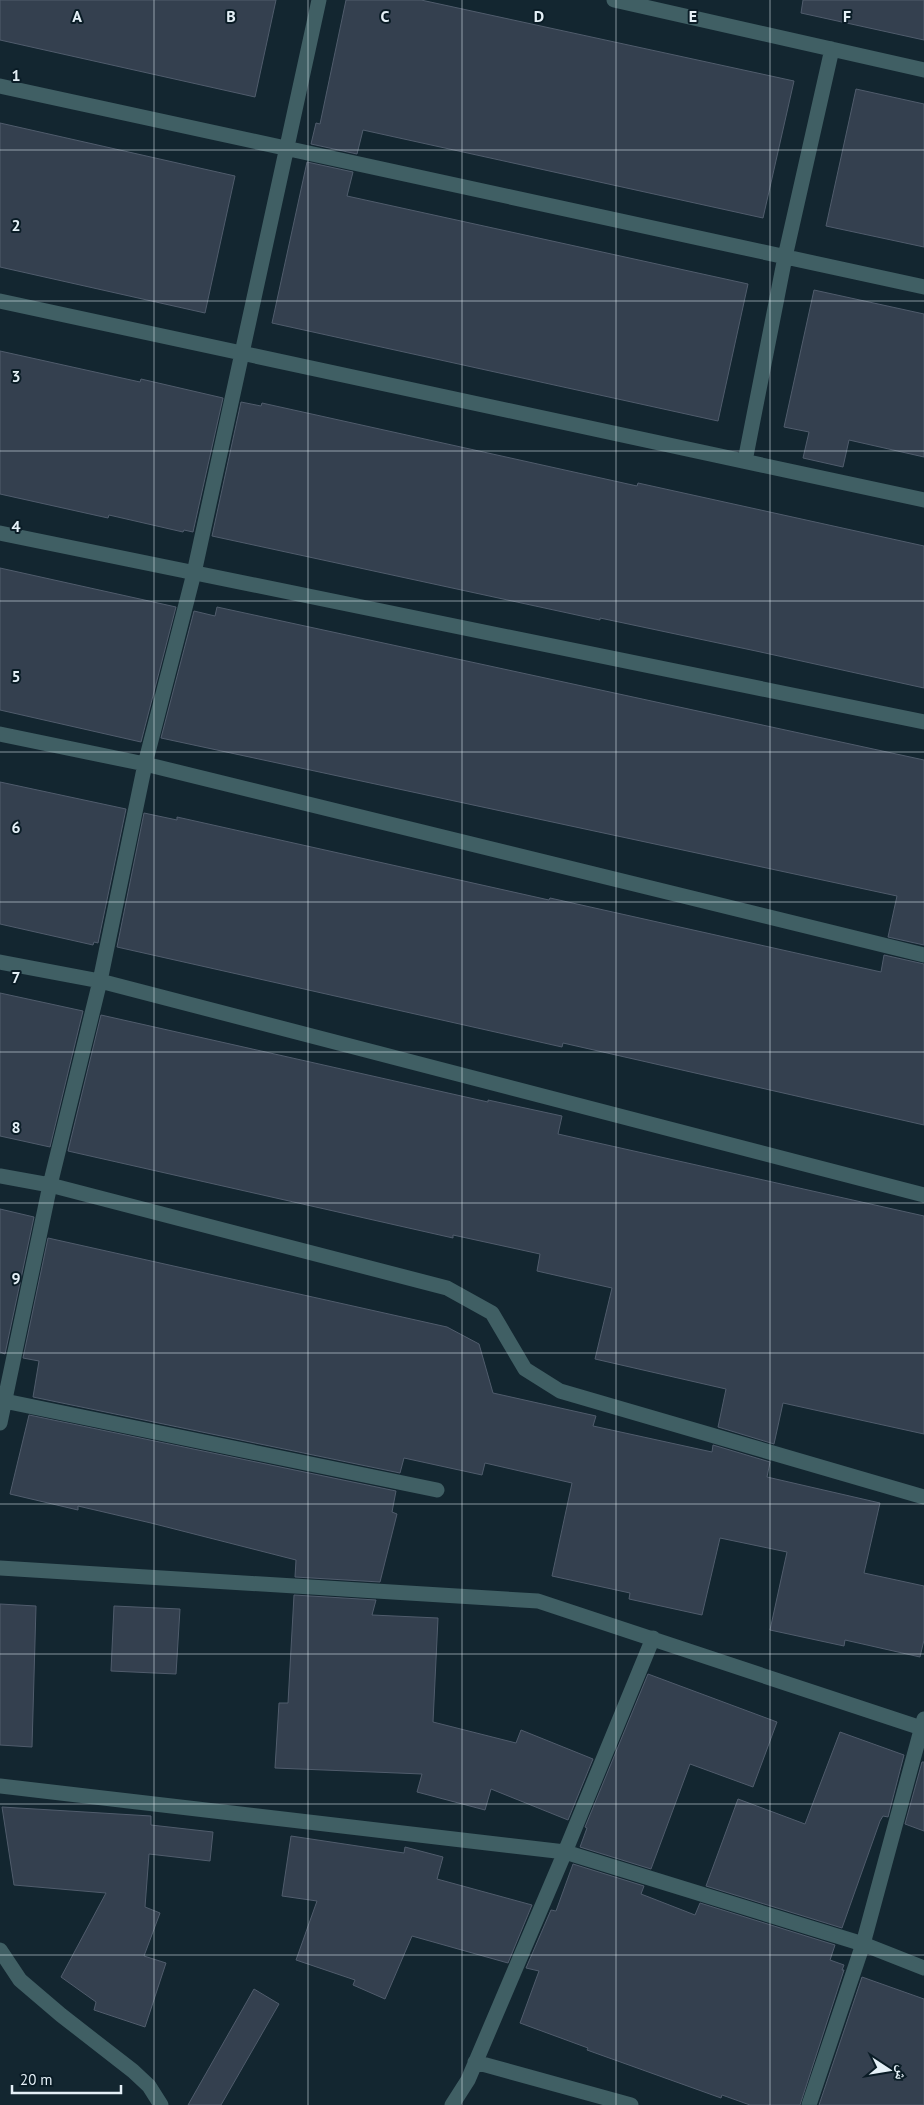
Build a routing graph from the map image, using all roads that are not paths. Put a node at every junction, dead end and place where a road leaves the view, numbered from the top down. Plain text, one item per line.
1 (319, 0) edge
2 (614, 0) edge
3 (832, 49) junction
4 (924, 70) edge
5 (0, 86) edge
6 (287, 148) junction
7 (785, 257) junction
8 (924, 287) edge
9 (0, 301) edge
10 (243, 353) junction
11 (745, 461) junction
12 (924, 500) edge
13 (0, 533) edge
14 (194, 573) junction
15 (924, 722) edge
16 (0, 734) edge
17 (145, 764) junction
18 (924, 955) edge
19 (0, 962) edge
20 (100, 981) junction
21 (0, 1176) edge
22 (50, 1185) junction
23 (924, 1195) edge
24 (3, 1400) edge
25 (0, 1422) edge
26 (437, 1490) dead end
27 (924, 1497) edge
28 (0, 1568) edge
29 (653, 1638) junction
30 (923, 1726) edge
31 (0, 1786) edge
32 (565, 1852) junction
33 (864, 1944) junction
34 (0, 1950) edge
35 (924, 1968) edge
36 (475, 2062) junction
37 (161, 2105) edge
38 (452, 2105) edge
39 (631, 2105) edge
40 (809, 2105) edge

1 - 6 street
2 - 3 street
3 - 4 street
3 - 7 street
5 - 6 street
6 - 7 street
6 - 10 street
7 - 8 street
7 - 11 street
9 - 10 street
10 - 11 street
10 - 14 street
11 - 12 street
13 - 14 street
14 - 15 street
14 - 17 street
16 - 17 street
17 - 18 street
17 - 20 street
19 - 20 street
20 - 22 street
20 - 23 street
21 - 22 street
22 - 24 street
22 - 27 street
24 - 25 street
24 - 26 street
28 - 29 street
29 - 30 street
29 - 32 street
30 - 33 street
31 - 32 street
32 - 33 street
32 - 36 street
33 - 35 street
33 - 40 street
34 - 37 street
36 - 38 street
36 - 39 street

